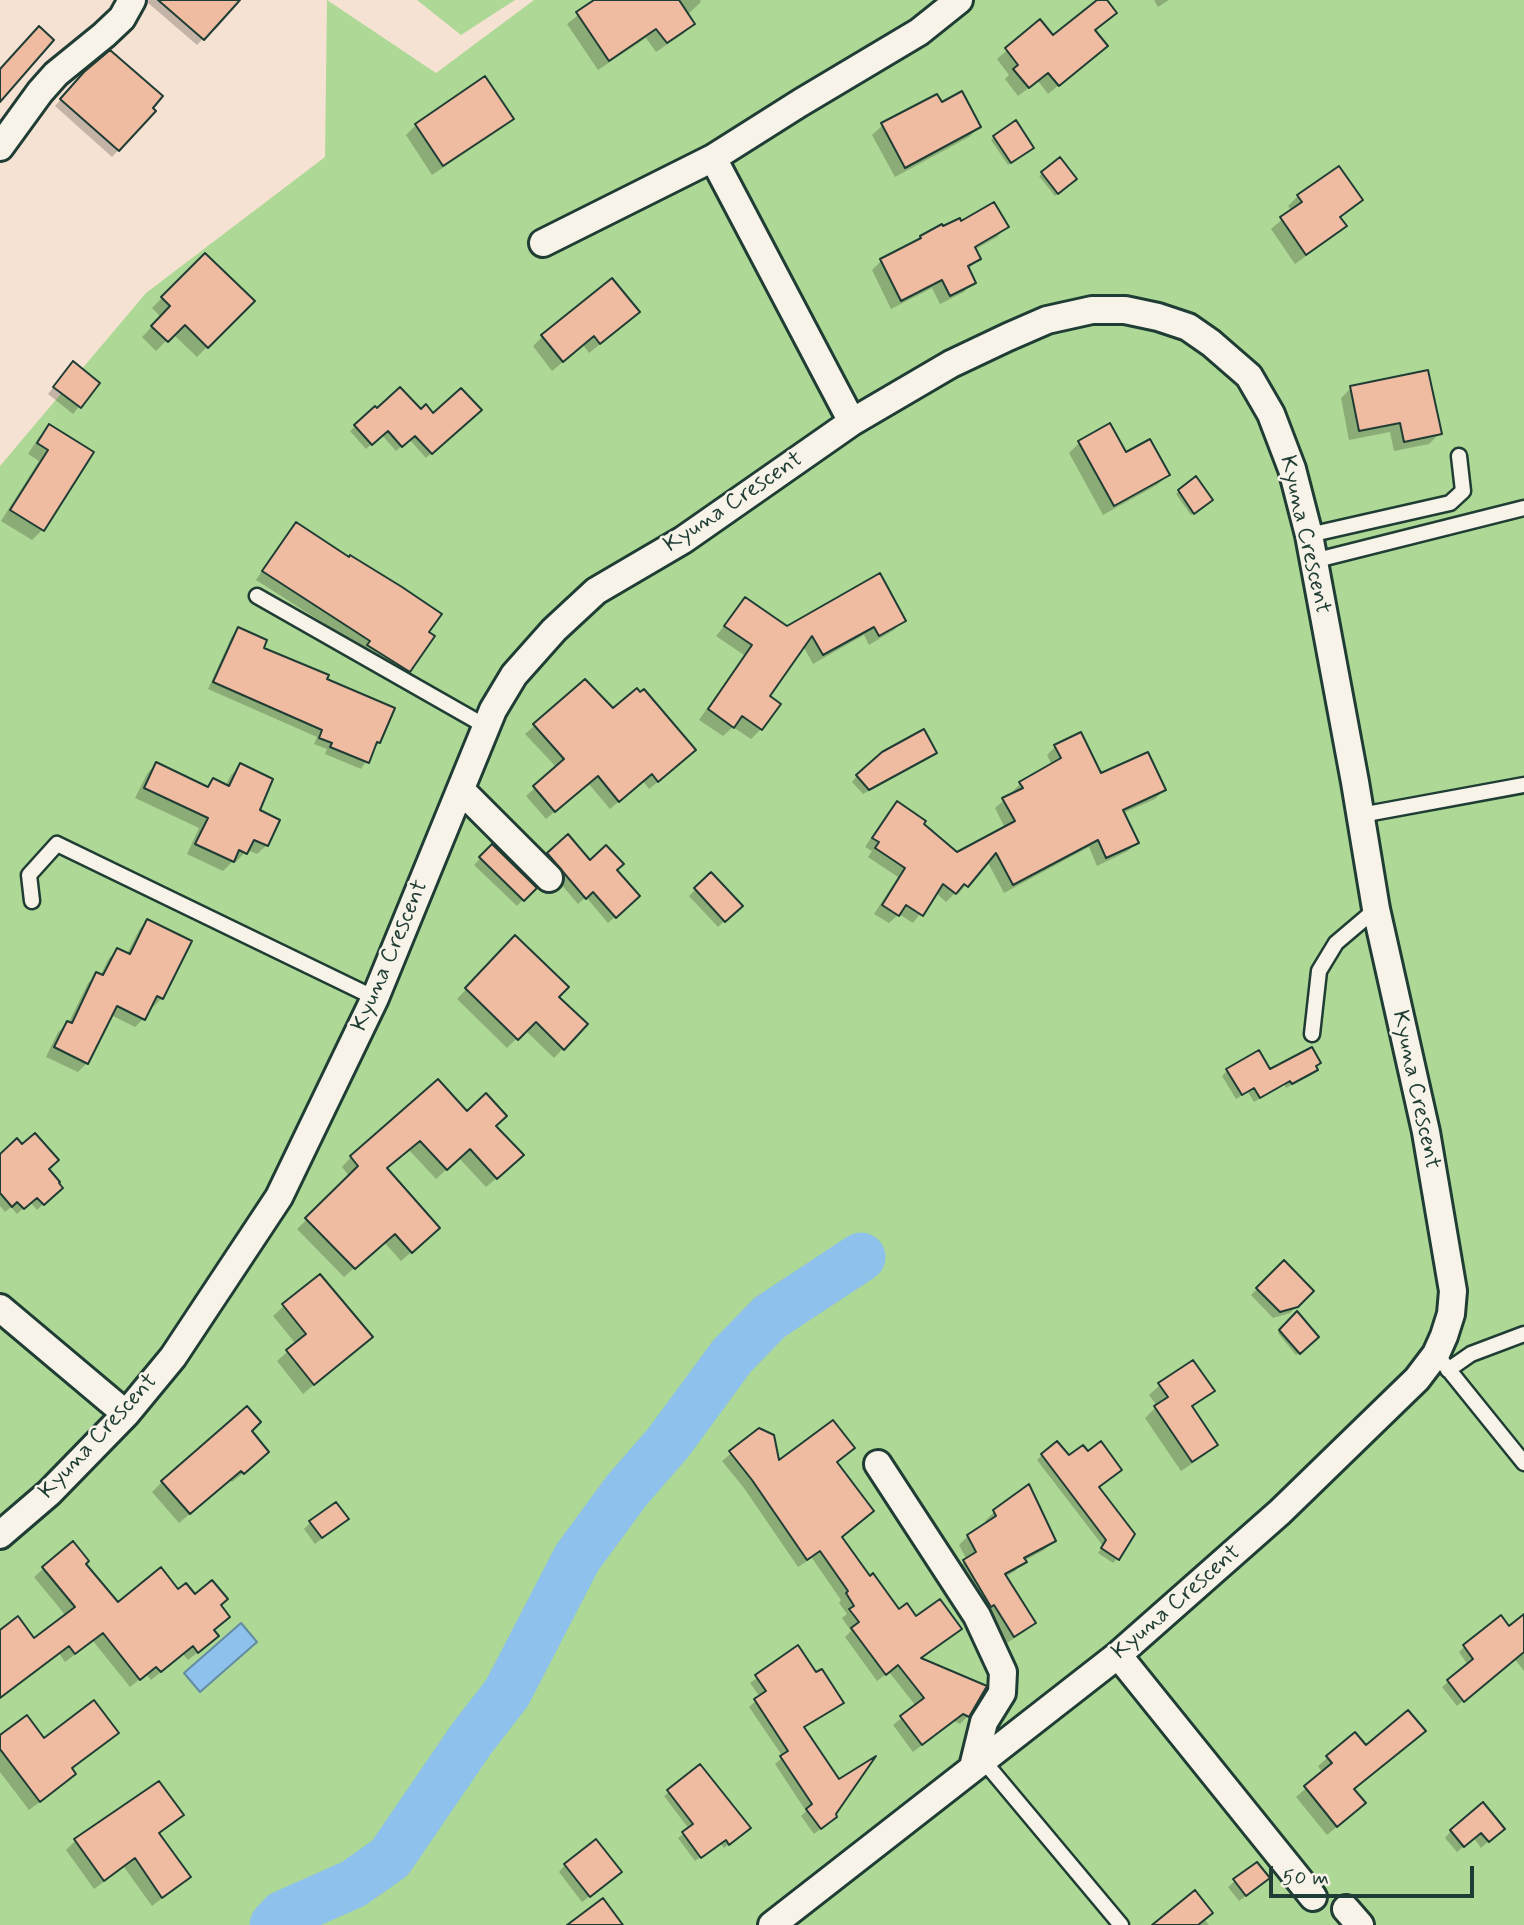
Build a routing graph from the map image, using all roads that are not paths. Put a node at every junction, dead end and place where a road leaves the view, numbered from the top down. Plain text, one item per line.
1 (132, 0) edge
2 (960, 0) edge
3 (0, 147) edge
4 (713, 158) junction
5 (543, 243) dead end
6 (852, 422) junction
7 (1459, 456) dead end
8 (1524, 508) edge
9 (1309, 535) junction
10 (1313, 561) junction
11 (257, 596) dead end
12 (487, 727) junction
13 (1524, 785) edge
14 (461, 790) junction
15 (1361, 815) junction
16 (549, 878) dead end
17 (32, 901) dead end
18 (1376, 909) junction
19 (374, 998) junction
20 (1312, 1034) dead end
21 (0, 1308) edge
22 (1524, 1334) edge
23 (1442, 1362) junction
24 (127, 1414) junction
25 (1524, 1463) edge
26 (878, 1464) dead end
27 (0, 1535) edge
28 (1118, 1655) junction
29 (977, 1763) junction
30 (1313, 1897) dead end
31 (772, 1925) edge
32 (1121, 1925) edge

1 - 3 street
2 - 4 street
4 - 5 street
4 - 6 street
6 - 9 street, Kyuna Crescent
6 - 12 street, Kyuna Crescent
7 - 9 lane
8 - 10 lane
9 - 10 street, Kyuna Crescent
10 - 15 street, Kyuna Crescent
11 - 12 lane
12 - 14 street, Kyuna Crescent
13 - 15 lane
14 - 16 street
14 - 19 street, Kyuna Crescent
15 - 18 street, Kyuna Crescent
17 - 19 lane
18 - 20 lane
18 - 23 street, Kyuna Crescent
19 - 24 street, Kyuna Crescent
21 - 24 street
22 - 23 lane
23 - 25 lane
23 - 28 street, Kyuna Crescent
24 - 27 street, Kyuna Crescent
26 - 29 street
28 - 29 street, Kyuna Crescent
28 - 30 street
29 - 31 street, Kyuna Crescent
29 - 32 lane

